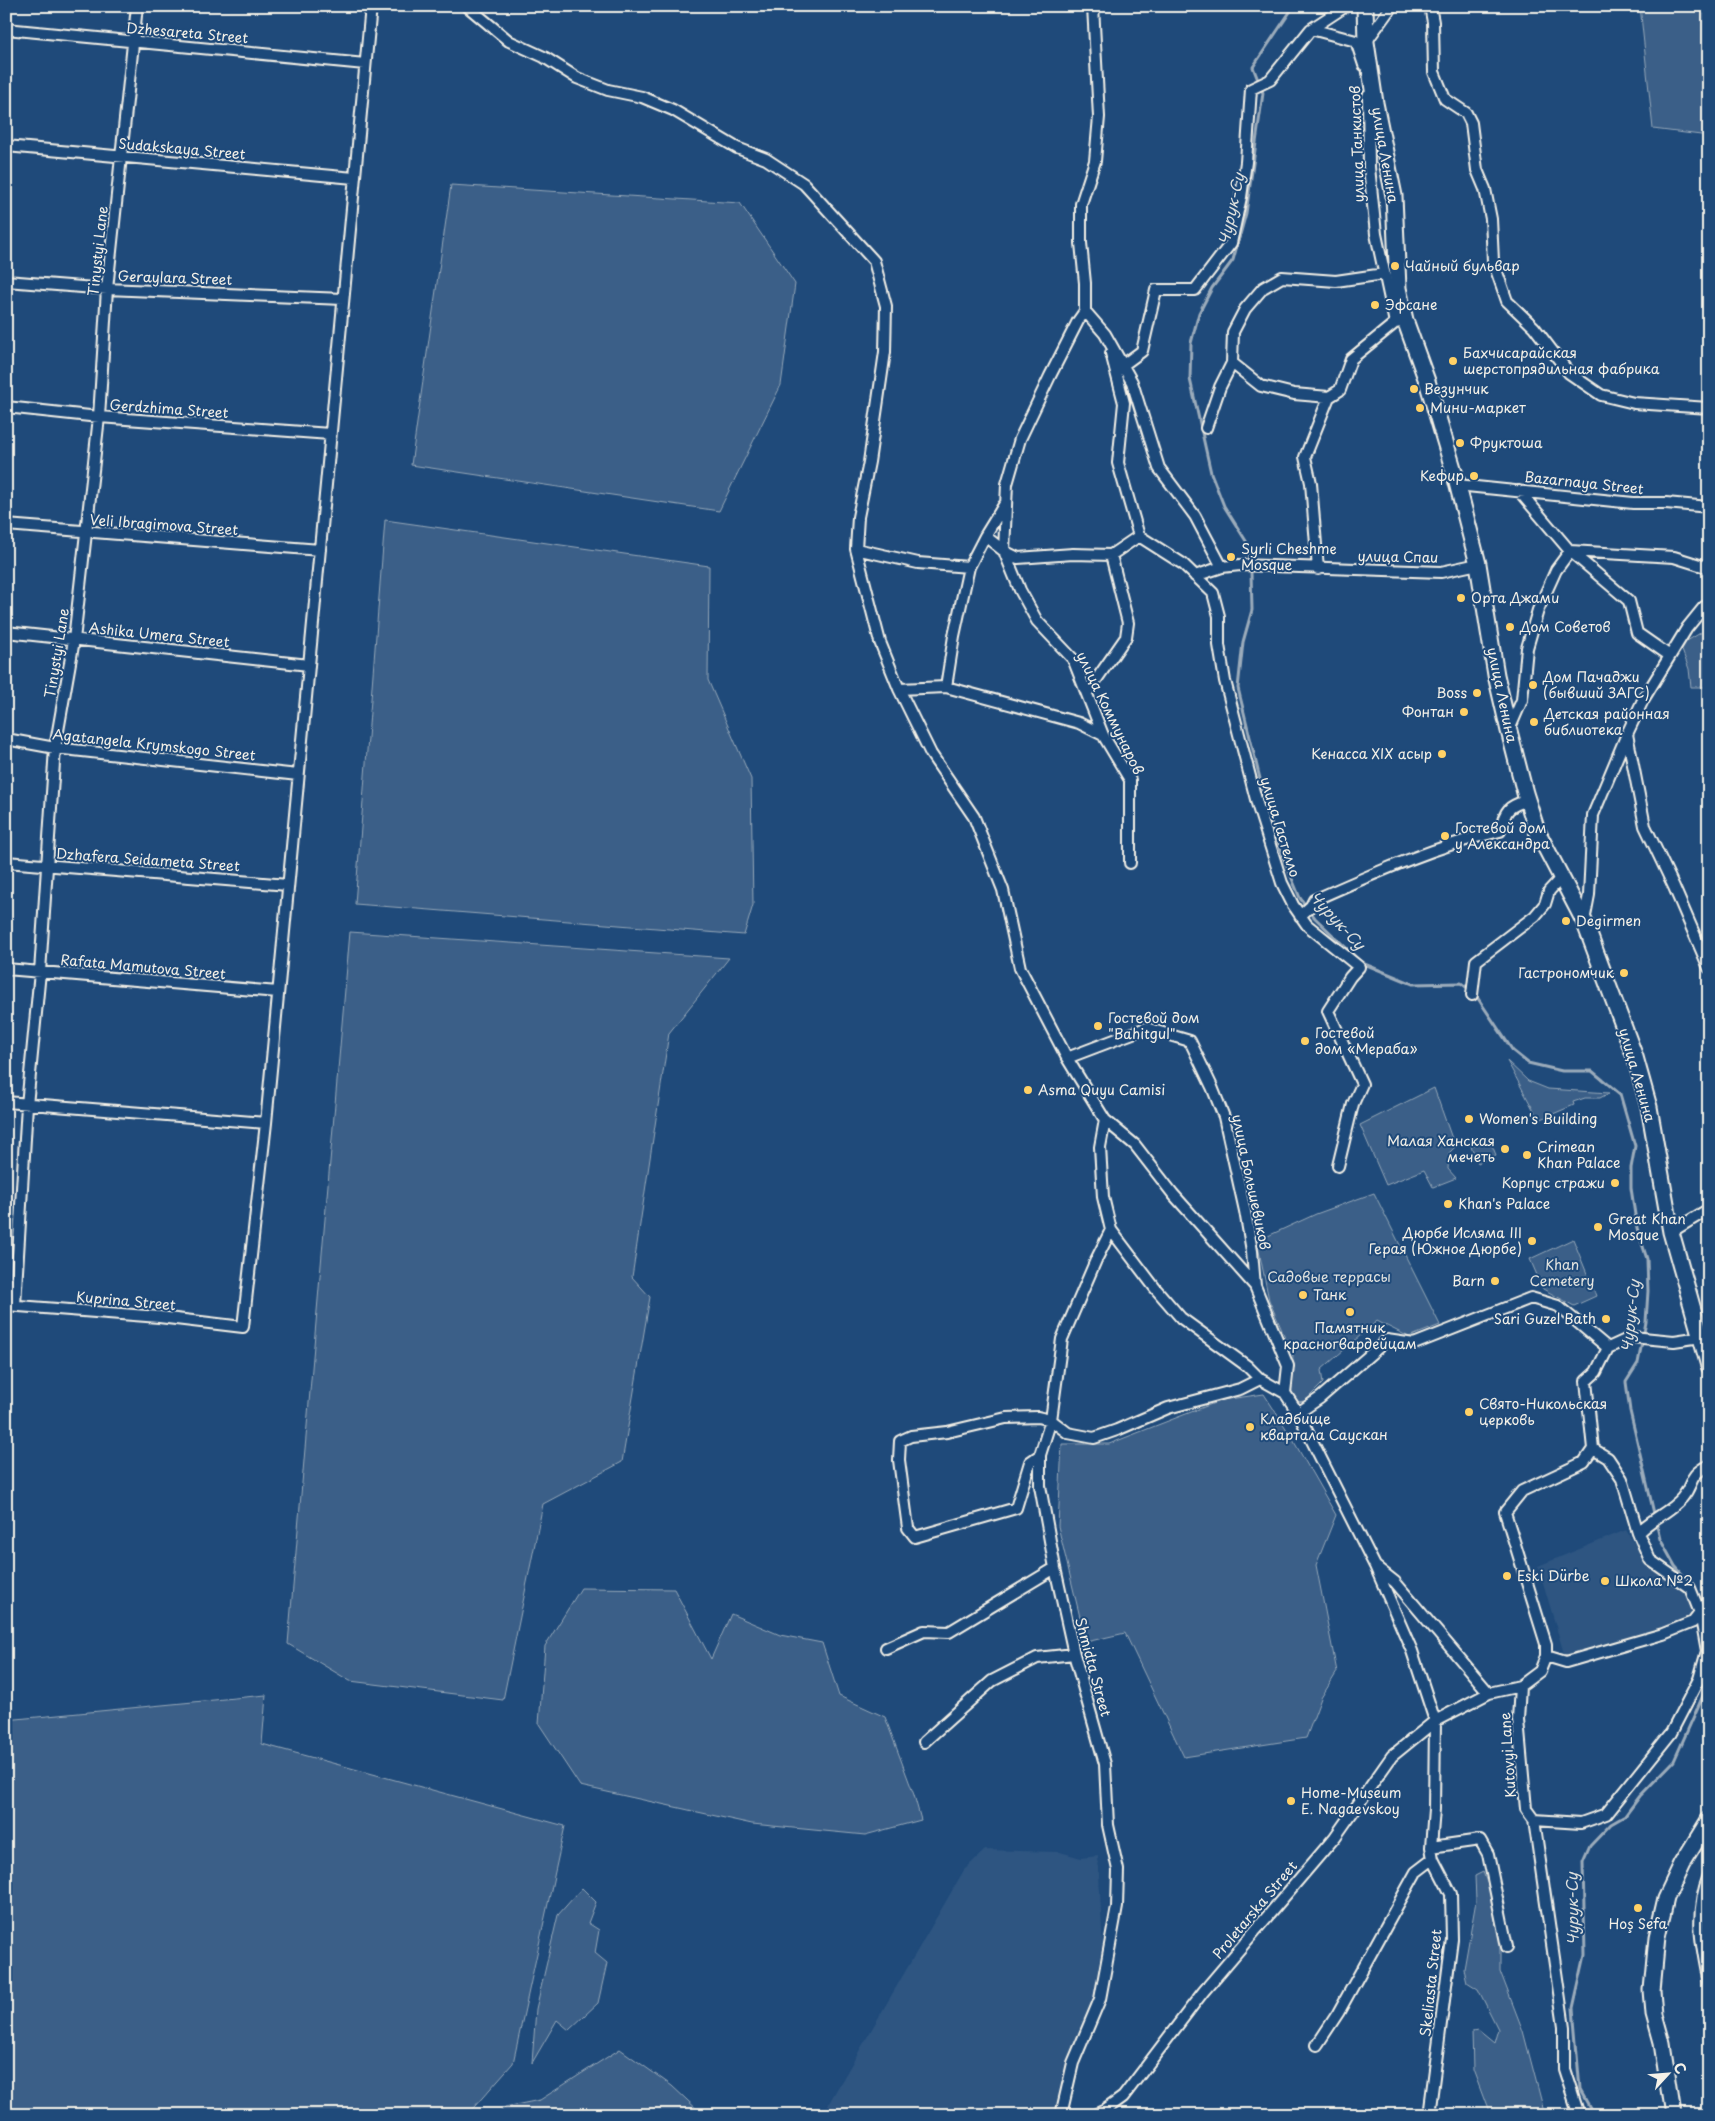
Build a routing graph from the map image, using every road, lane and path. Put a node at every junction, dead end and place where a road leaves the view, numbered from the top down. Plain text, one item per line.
1 (137, 6) edge
2 (371, 6) edge
3 (467, 6) edge
4 (1093, 6) edge
5 (1346, 6) edge
6 (1365, 6) edge
7 (1392, 6) edge
8 (1430, 6) edge
9 (6, 29) edge
10 (1311, 29) junction
11 (134, 42) junction
12 (1366, 42) junction
13 (365, 64) junction
14 (6, 146) edge
15 (122, 157) junction
16 (354, 178) junction
17 (1384, 274) junction
18 (6, 281) edge
19 (108, 289) junction
20 (343, 299) junction
21 (1085, 311) junction
22 (1400, 321) junction
23 (1104, 334) junction
24 (1232, 363) junction
25 (1123, 365) junction
26 (1329, 397) junction
27 (6, 407) edge
28 (1709, 408) edge
29 (99, 418) junction
30 (1206, 428) dead end
31 (330, 434) junction
32 (1458, 485) junction
33 (1519, 491) junction
34 (1005, 504) junction
35 (1709, 507) edge
36 (6, 525) edge
37 (86, 533) junction
38 (985, 536) junction
39 (1139, 536) junction
40 (856, 549) junction
41 (320, 550) junction
42 (1004, 551) junction
43 (1570, 551) junction
44 (1111, 555) junction
45 (1478, 564) junction
46 (969, 567) junction
47 (1222, 567) junction
48 (1709, 568) edge
49 (1318, 569) junction
50 (1195, 576) junction
51 (1709, 604) edge
52 (6, 632) edge
53 (74, 640) junction
54 (1670, 656) junction
55 (309, 665) junction
56 (946, 687) junction
57 (899, 689) junction
58 (1087, 693) junction
59 (1509, 731) junction
60 (1626, 734) junction
61 (1103, 735) junction
62 (6, 739) edge
63 (55, 748) junction
64 (298, 775) junction
65 (1528, 800) junction
66 (6, 862) edge
67 (1130, 863) dead end
68 (47, 866) junction
69 (1560, 878) junction
70 (288, 885) junction
71 (1305, 911) junction
72 (1584, 921) junction
73 (1709, 968) edge
74 (6, 969) edge
75 (40, 972) junction
76 (278, 992) junction
77 (1472, 992) dead end
78 (1067, 1058) junction
79 (6, 1102) edge
80 (27, 1105) junction
81 (1105, 1120) junction
82 (266, 1124) junction
83 (1338, 1166) dead end
84 (1709, 1209) edge
85 (1111, 1230) junction
86 (1671, 1232) junction
87 (1255, 1286) junction
88 (10, 1305) edge
89 (1701, 1337) junction
90 (1608, 1348) junction
91 (1709, 1366) edge
92 (1260, 1379) junction
93 (1285, 1393) junction
94 (1298, 1413) junction
95 (1051, 1420) junction
96 (1593, 1449) junction
97 (1040, 1455) junction
98 (1709, 1465) edge
99 (1638, 1533) junction
100 (1375, 1566) junction
101 (1055, 1568) junction
102 (1700, 1614) junction
103 (886, 1648) dead end
104 (1074, 1654) junction
105 (1546, 1656) junction
106 (1520, 1686) junction
107 (1489, 1693) junction
108 (1435, 1720) junction
109 (924, 1742) dead end
110 (1534, 1820) junction
111 (1709, 1820) edge
112 (1431, 1847) junction
113 (1433, 1859) junction
114 (1709, 1875) edge
115 (1507, 1947) dead end
116 (1709, 1982) edge
117 (1317, 2045) dead end
118 (1061, 2115) edge
119 (1094, 2115) edge
120 (1430, 2115) edge
121 (1579, 2115) edge
122 (1673, 2115) edge

1 - 11 street, Tinystyi Lane
2 - 13 street
3 - 40 street
4 - 21 street
5 - 10 street
6 - 12 main road, улица Ленина
7 - 12 street
8 - 28 street
9 - 11 street, Dzhesareta Street
10 - 17 street, улица Танкистов
10 - 25 street
11 - 13 street, Dzhesareta Street
11 - 15 street, Tinystyi Lane
12 - 22 main road, улица Ленина
13 - 16 street
14 - 15 street, Sudakskaya Street
15 - 16 street, Sudakskaya Street
15 - 19 street, Tinystyi Lane
16 - 20 street
17 - 22 street, улица Танкистов
17 - 24 street
18 - 19 street, Geraylara Street
19 - 20 street, Geraylara Street
19 - 29 street, Tinystyi Lane
20 - 31 street
21 - 23 street
21 - 34 street, улица Коммунаров
22 - 26 street
22 - 32 main road, улица Ленина
23 - 25 street
23 - 39 street
24 - 26 street
24 - 30 street
25 - 47 street
26 - 49 street
27 - 29 street, Gerdzhima Street
29 - 31 street, Gerdzhima Street
29 - 37 street, Tinystyi Lane
31 - 41 street
32 - 33 street, Bazarnaya Street
32 - 45 main road, улица Ленина
33 - 35 street, Bazarnaya Street
33 - 43 street
34 - 38 street
34 - 42 street, улица Коммунаров
36 - 37 street, Veli Ibragimova Street
37 - 41 street, Veli Ibragimova Street
37 - 53 street, Tinystyi Lane
38 - 42 street
38 - 46 street
39 - 44 street
39 - 50 street
40 - 46 street
40 - 57 street
41 - 55 street
42 - 44 street
42 - 58 street, улица Коммунаров
43 - 48 street
43 - 54 street
43 - 59 street
44 - 58 street
45 - 49 street, улица Спаи
45 - 59 main road, улица Ленина
46 - 56 street
47 - 49 street, улица Спаи
47 - 50 street, улица Спаи
50 - 71 street, улица Гастелло
51 - 54 street
52 - 53 street, Ashika Umera Street
53 - 55 street, Ashika Umera Street
53 - 63 street, Tinystyi Lane
54 - 60 street
55 - 64 street
56 - 57 street
56 - 61 street
57 - 78 street
58 - 61 street, улица Коммунаров
59 - 65 main road, улица Ленина
60 - 72 street
60 - 73 street
61 - 67 street, улица Коммунаров
62 - 63 street, Agatangela Krymskogo Street
63 - 64 street, Agatangela Krymskogo Street
63 - 68 street, Tinystyi Lane
64 - 70 street
65 - 69 main road, улица Ленина
65 - 71 street
66 - 68 street, Dzhafera Seidameta Street
68 - 70 street, Dzhafera Seidameta Street
68 - 75 street, Tinystyi Lane
69 - 72 main road, улица Ленина
69 - 77 street
70 - 76 street
71 - 83 street, улица Гастелло
72 - 86 main road, улица Ленина
74 - 75 street, Rafata Mamutova Street
75 - 76 street, Rafata Mamutova Street
75 - 80 street, Tinystyi Lane
76 - 82 street
78 - 81 street
78 - 87 street, улица Большевиков
79 - 80 street
80 - 82 street
80 - 88 street, Tinystyi Lane
81 - 85 street
81 - 87 street
82 - 88 street, Kuprina Street
84 - 86 street
85 - 92 street
85 - 95 street, Shmidta Street
86 - 89 main road, улица Ленина
87 - 93 street
89 - 90 street
89 - 91 main road, улица Ленина
90 - 94 street
90 - 96 street
92 - 93 street
92 - 95 street
93 - 94 street
94 - 100 street
95 - 97 street, Shmidta Street
95 - 97 street
96 - 99 street
96 - 105 street
97 - 101 street, Shmidta Street
98 - 99 street
99 - 102 street
100 - 107 street
100 - 108 street
101 - 103 street
101 - 104 street, Shmidta Street
102 - 105 street
102 - 110 street
104 - 109 street
104 - 118 street, Shmidta Street
105 - 106 street
106 - 107 street, Proletarska Street
106 - 110 street, Kutovyi Lane
107 - 108 street, Proletarska Street
108 - 112 street, Skeliasta Street
108 - 119 street, Proletarska Street
110 - 121 street, Kutovyi Lane
111 - 122 main road
112 - 113 street, Skeliasta Street
112 - 115 street
113 - 117 street
113 - 120 street, Skeliasta Street
114 - 116 street

